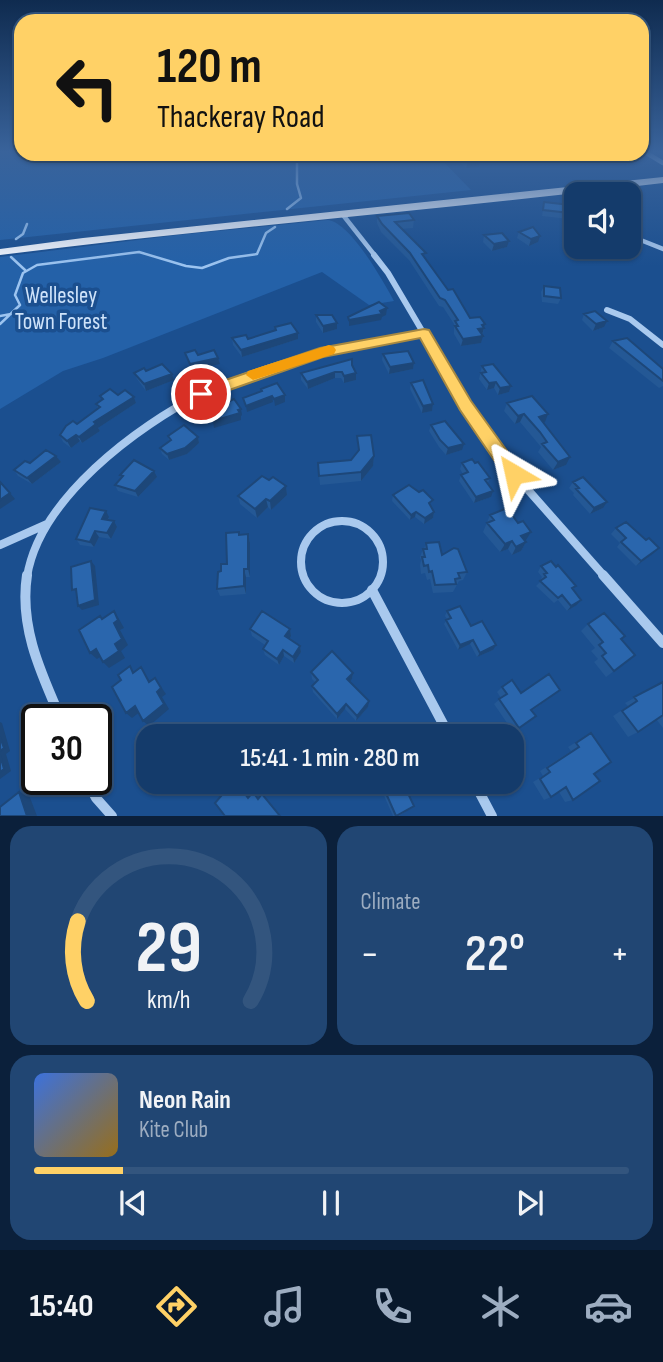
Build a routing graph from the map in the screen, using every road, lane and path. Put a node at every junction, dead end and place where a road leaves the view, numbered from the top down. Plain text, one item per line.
1 (543, 190) edge
2 (574, 190) edge
3 (610, 190) edge
4 (534, 196) junction
5 (343, 215) junction
6 (641, 240) edge
7 (0, 246) edge
8 (663, 249) edge
9 (0, 252) edge
10 (607, 310) dead end
11 (424, 333) junction
12 (663, 345) edge
13 (48, 524) junction
14 (0, 545) edge
15 (372, 590) junction
16 (663, 643) edge
17 (55, 704) edge
18 (443, 724) edge
19 (480, 794) edge
20 (94, 795) edge
21 (112, 816) edge
22 (492, 816) edge

1 - 7 highway
2 - 4 highway
3 - 4 highway
4 - 5 highway
5 - 9 highway
5 - 11 street
6 - 8 street
10 - 12 street
11 - 13 street
11 - 16 street
13 - 14 street
13 - 17 street
15 - 15 street
15 - 18 street
19 - 22 street
20 - 21 street

